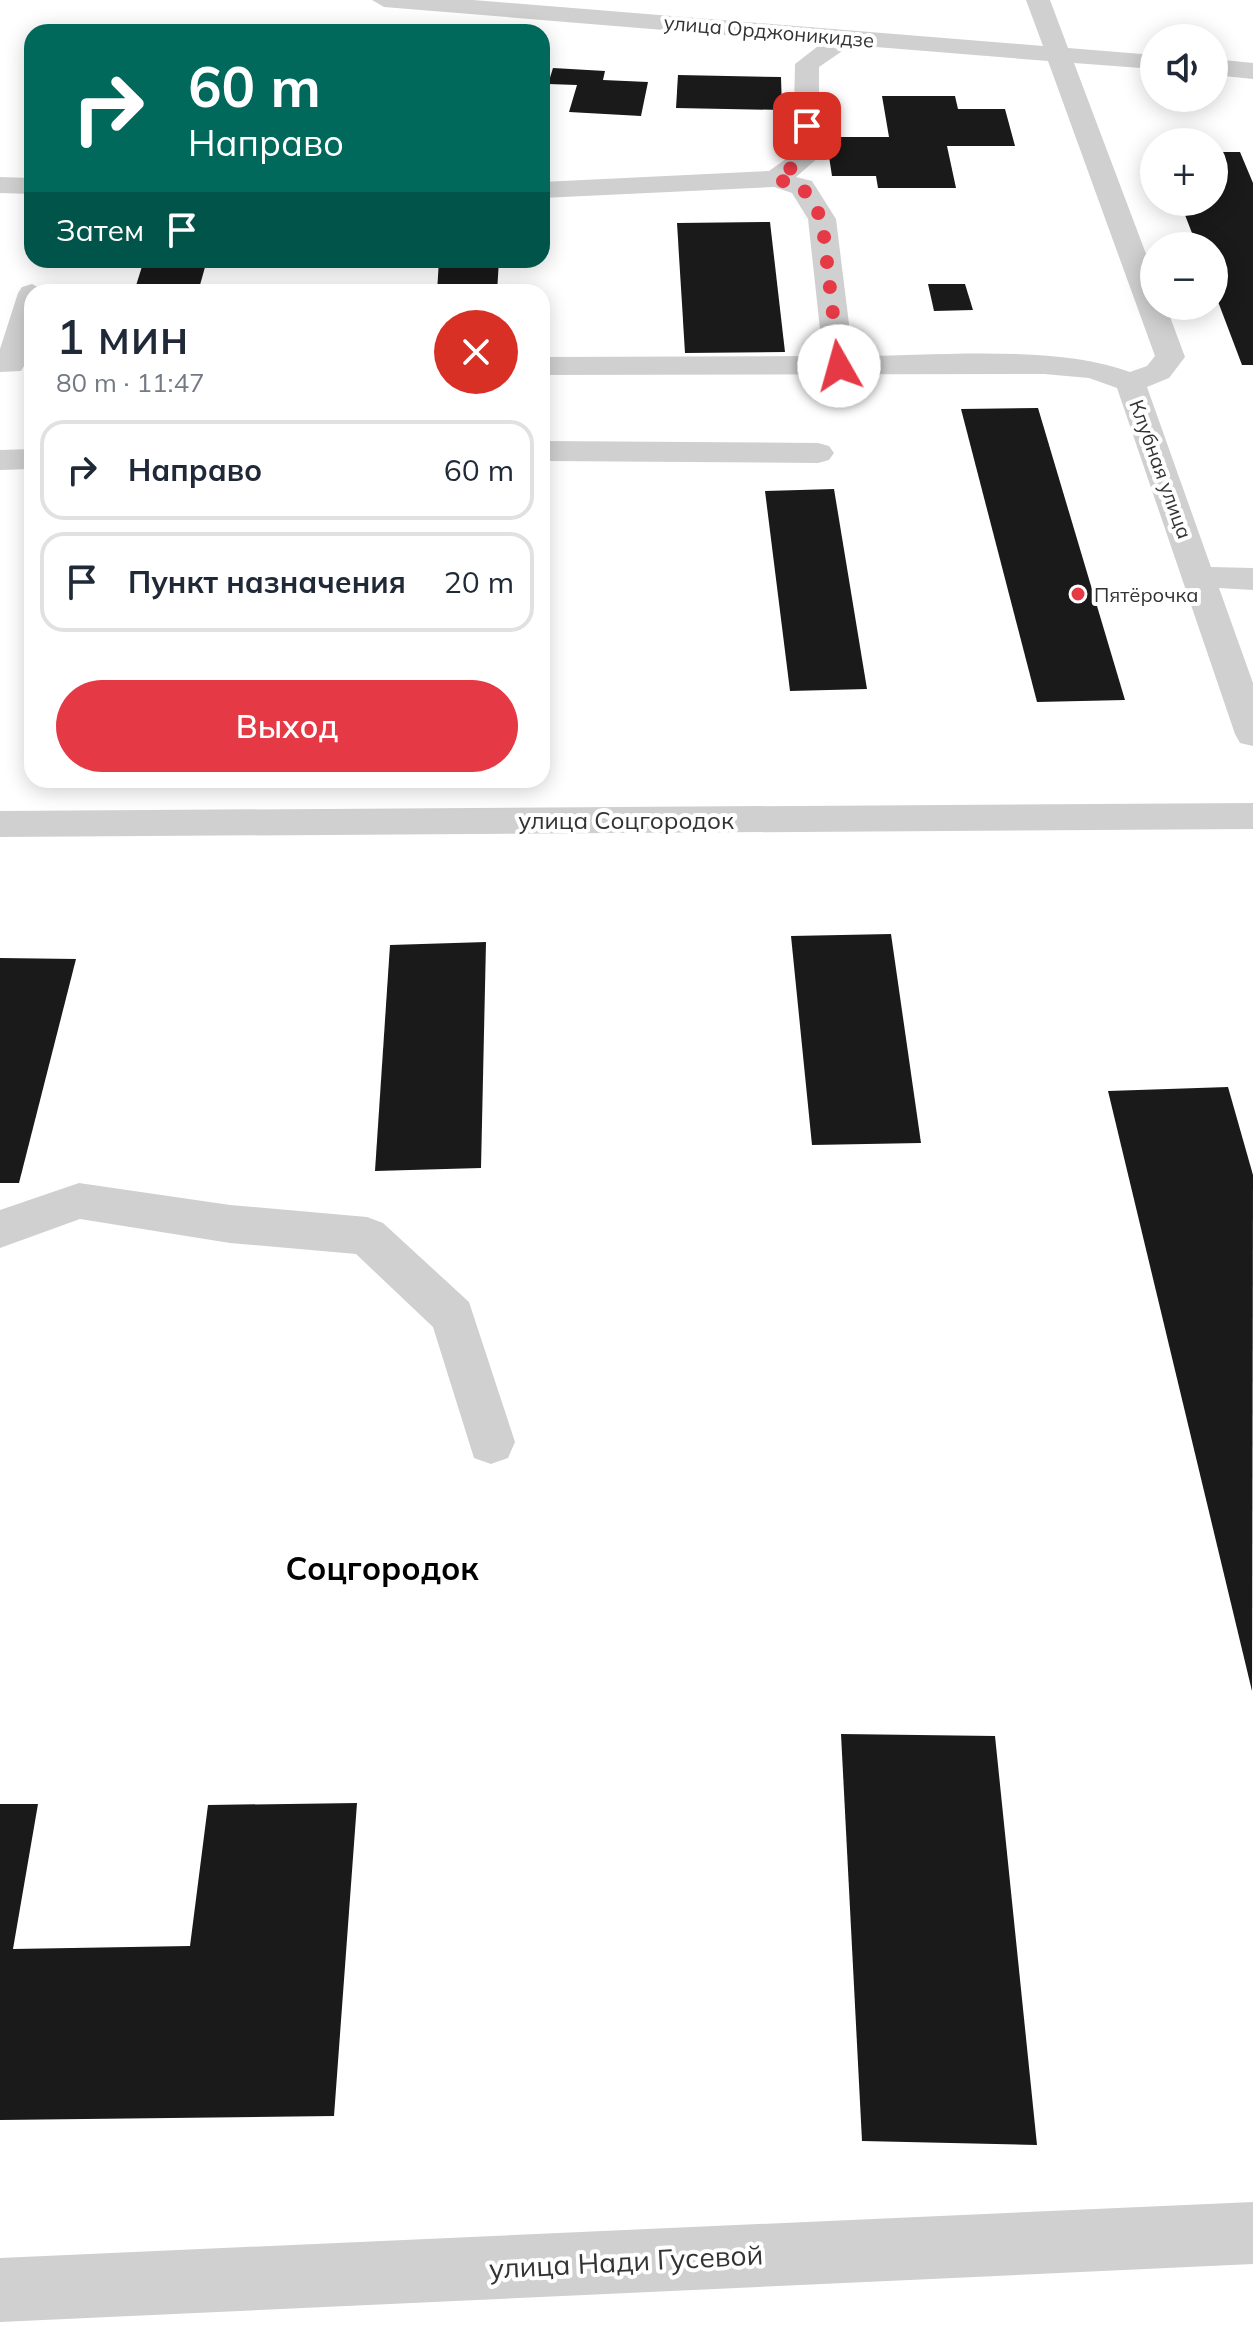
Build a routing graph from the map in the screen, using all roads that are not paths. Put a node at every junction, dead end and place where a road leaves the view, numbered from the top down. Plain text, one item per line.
1 (384, 0) edge
2 (1038, 0) edge
3 (766, 7) dead end
4 (776, 31) junction
5 (846, 37) junction
6 (1058, 54) junction
7 (1140, 61) edge
8 (1228, 68) edge
9 (1253, 71) edge
10 (776, 179) junction
11 (0, 185) edge
12 (24, 186) edge
13 (550, 190) edge
14 (24, 325) edge
15 (14, 365) edge
16 (550, 366) edge
17 (839, 366) junction
18 (1130, 383) junction
19 (550, 451) edge
20 (818, 453) dead end
21 (24, 459) edge
22 (0, 460) edge
23 (1199, 577) junction
24 (1253, 579) edge
25 (1253, 734) edge
26 (1253, 816) edge
27 (0, 824) edge
28 (0, 1229) edge
29 (491, 1442) dead end
30 (1253, 2233) edge
31 (0, 2290) edge

1 - 4 street, улица Орджоникидзе
2 - 6 street, Клубная улица
3 - 4 street
4 - 5 street, улица Орджоникидзе
5 - 6 street, улица Орджоникидзе
5 - 10 street
6 - 7 street, улица Орджоникидзе
6 - 18 street, Клубная улица
8 - 9 street
10 - 13 street
10 - 17 street
11 - 12 street
14 - 15 street
16 - 17 street
17 - 18 street
18 - 23 street, Клубная улица
19 - 20 street
21 - 22 street
23 - 24 street
23 - 25 street, Клубная улица
26 - 27 street, улица Соцгородок
28 - 29 street
30 - 31 street, улица Нади Гусевой

